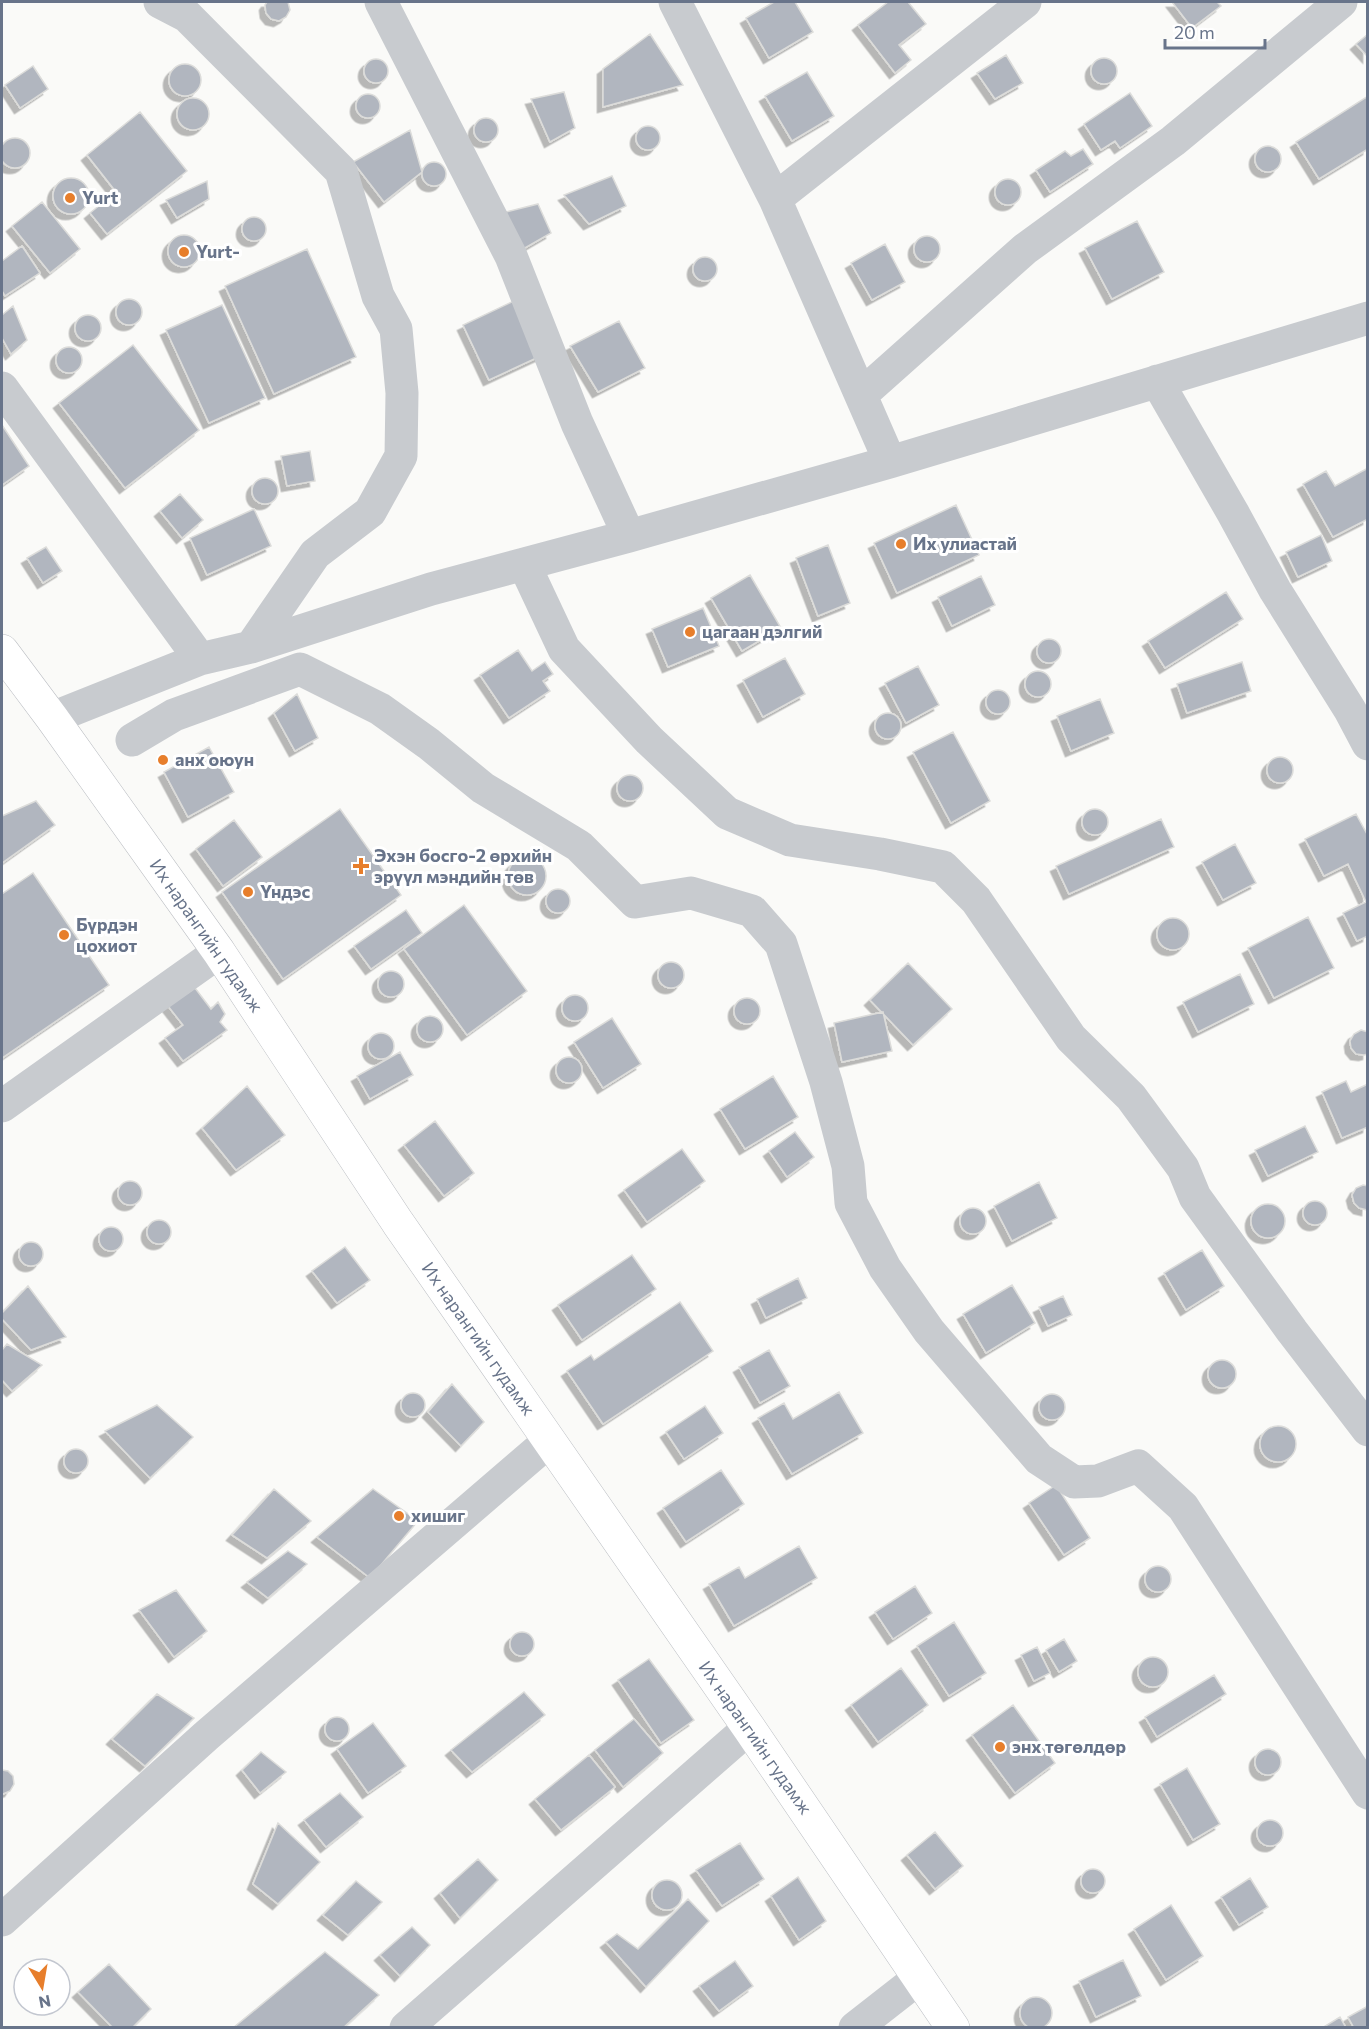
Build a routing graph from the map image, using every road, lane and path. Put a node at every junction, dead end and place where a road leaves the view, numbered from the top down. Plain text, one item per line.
1 (160, 2) edge
2 (381, 2) edge
3 (675, 2) edge
4 (1025, 2) edge
5 (1341, 2) edge
6 (775, 199) junction
7 (1368, 318) edge
8 (1157, 381) junction
9 (2, 388) edge
10 (861, 395) junction
11 (890, 462) junction
12 (629, 536) junction
13 (524, 564) junction
14 (251, 647) junction
15 (2, 651) edge
16 (200, 660) junction
17 (52, 718) junction
18 (132, 740) dead end
19 (1368, 744) edge
20 (219, 952) junction
21 (2, 1107) edge
22 (1368, 1430) edge
23 (549, 1441) junction
24 (749, 1728) junction
25 (1368, 1793) edge
26 (2, 1920) edge
27 (919, 1978) junction
28 (406, 2028) edge
29 (855, 2028) edge
30 (953, 2028) edge

1 - 14 street
2 - 12 street
3 - 6 street
4 - 6 street
5 - 10 street
6 - 10 street
7 - 8 street
8 - 11 street
8 - 19 street
9 - 16 street
10 - 11 street
11 - 12 street
12 - 13 street
13 - 14 street
13 - 22 street
14 - 16 street
15 - 17 main road, Их нарангийн гудамж
16 - 17 street
17 - 20 main road, Их нарангийн гудамж
18 - 25 street
20 - 21 street
20 - 23 main road, Их нарангийн гудамж
23 - 24 main road, Их нарангийн гудамж
23 - 26 street
24 - 27 main road, Их нарангийн гудамж
24 - 28 street
27 - 29 street
27 - 30 main road, Их нарангийн гудамж

